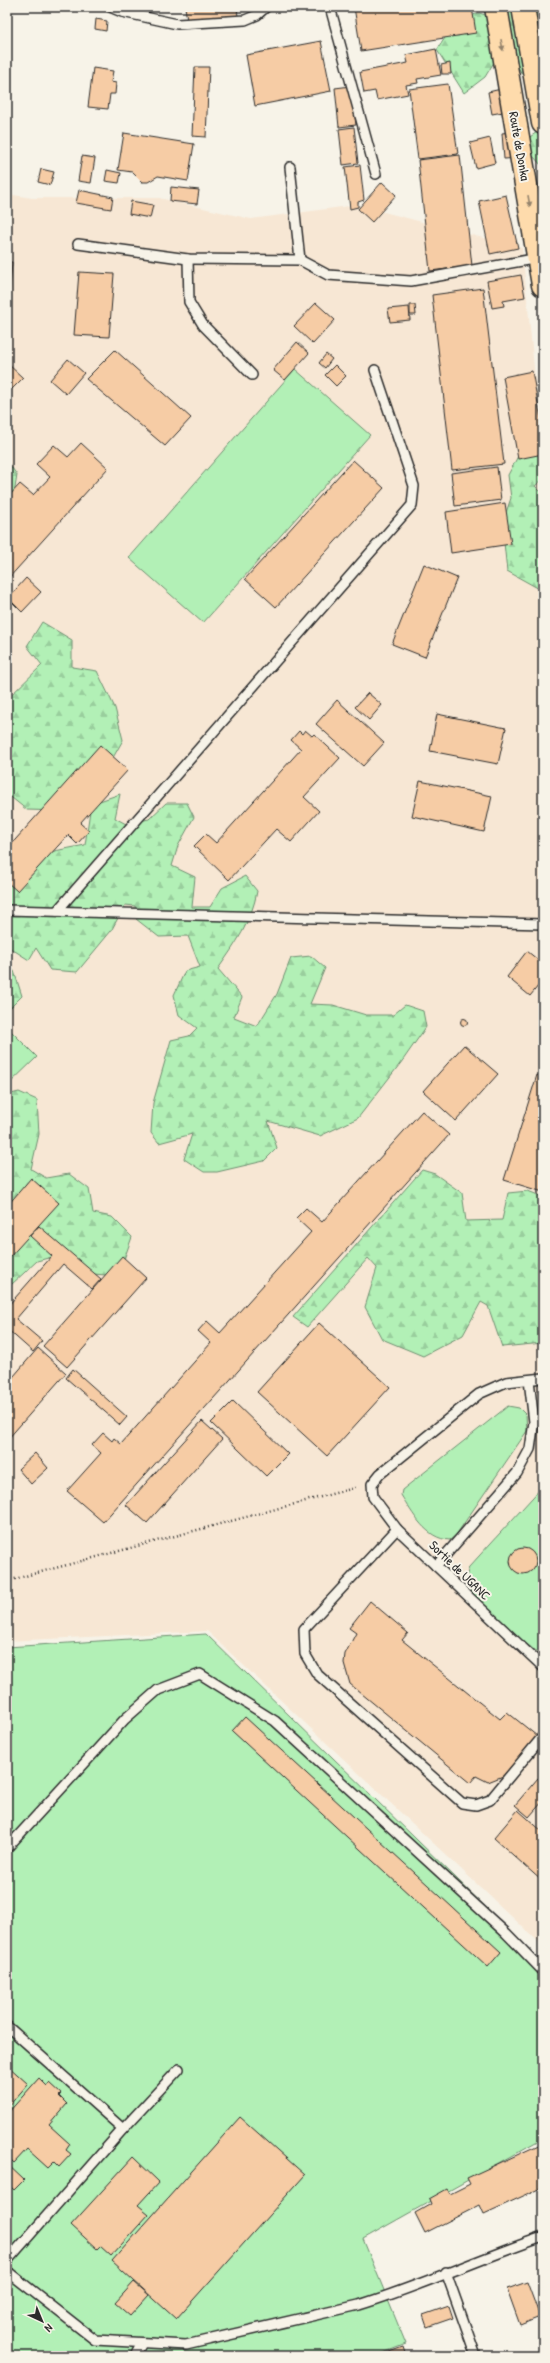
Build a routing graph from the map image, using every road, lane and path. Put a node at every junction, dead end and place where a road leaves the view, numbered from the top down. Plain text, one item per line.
1 (110, 7) edge
2 (266, 7) edge
3 (330, 7) edge
4 (496, 7) edge
5 (523, 7) edge
6 (543, 123) edge
7 (290, 167) dead end
8 (376, 174) dead end
9 (78, 244) dead end
10 (539, 258) junction
11 (188, 259) junction
12 (300, 260) junction
13 (543, 285) edge
14 (374, 370) dead end
15 (252, 375) dead end
16 (7, 910) edge
17 (57, 911) junction
18 (543, 924) edge
19 (543, 1378) edge
20 (529, 1380) junction
21 (372, 1484) junction
22 (397, 1529) junction
23 (436, 1566) junction
24 (7, 1581) edge
25 (543, 1667) edge
26 (543, 1736) edge
27 (7, 1848) edge
28 (543, 1971) edge
29 (7, 2026) edge
30 (179, 2069) dead end
31 (123, 2129) junction
32 (543, 2237) edge
33 (7, 2261) edge
34 (7, 2271) edge
35 (446, 2272) junction
36 (142, 2343) junction
37 (135, 2356) edge
38 (476, 2356) edge

1 - 2 lane
3 - 8 lane
4 -> 10 main road, Route de Donka
5 - 6 main road, Route de Donka
7 - 12 lane
9 - 11 lane
10 - 12 lane
10 - 13 main road, Route de Donka
11 - 12 lane
11 - 15 lane
14 - 17 lane
16 - 17 lane
17 - 18 lane
19 - 20 lane
20 - 21 lane
20 - 23 lane
21 - 22 lane, Sortie de UGANC
21 - 24 path
22 - 23 lane, Sortie de UGANC
22 - 26 lane
23 - 25 lane, Sortie de UGANC
27 - 28 lane
29 - 31 lane
30 - 31 lane
31 - 33 lane
32 - 35 lane
34 - 36 lane
35 - 36 lane
35 - 38 lane
36 - 37 lane

